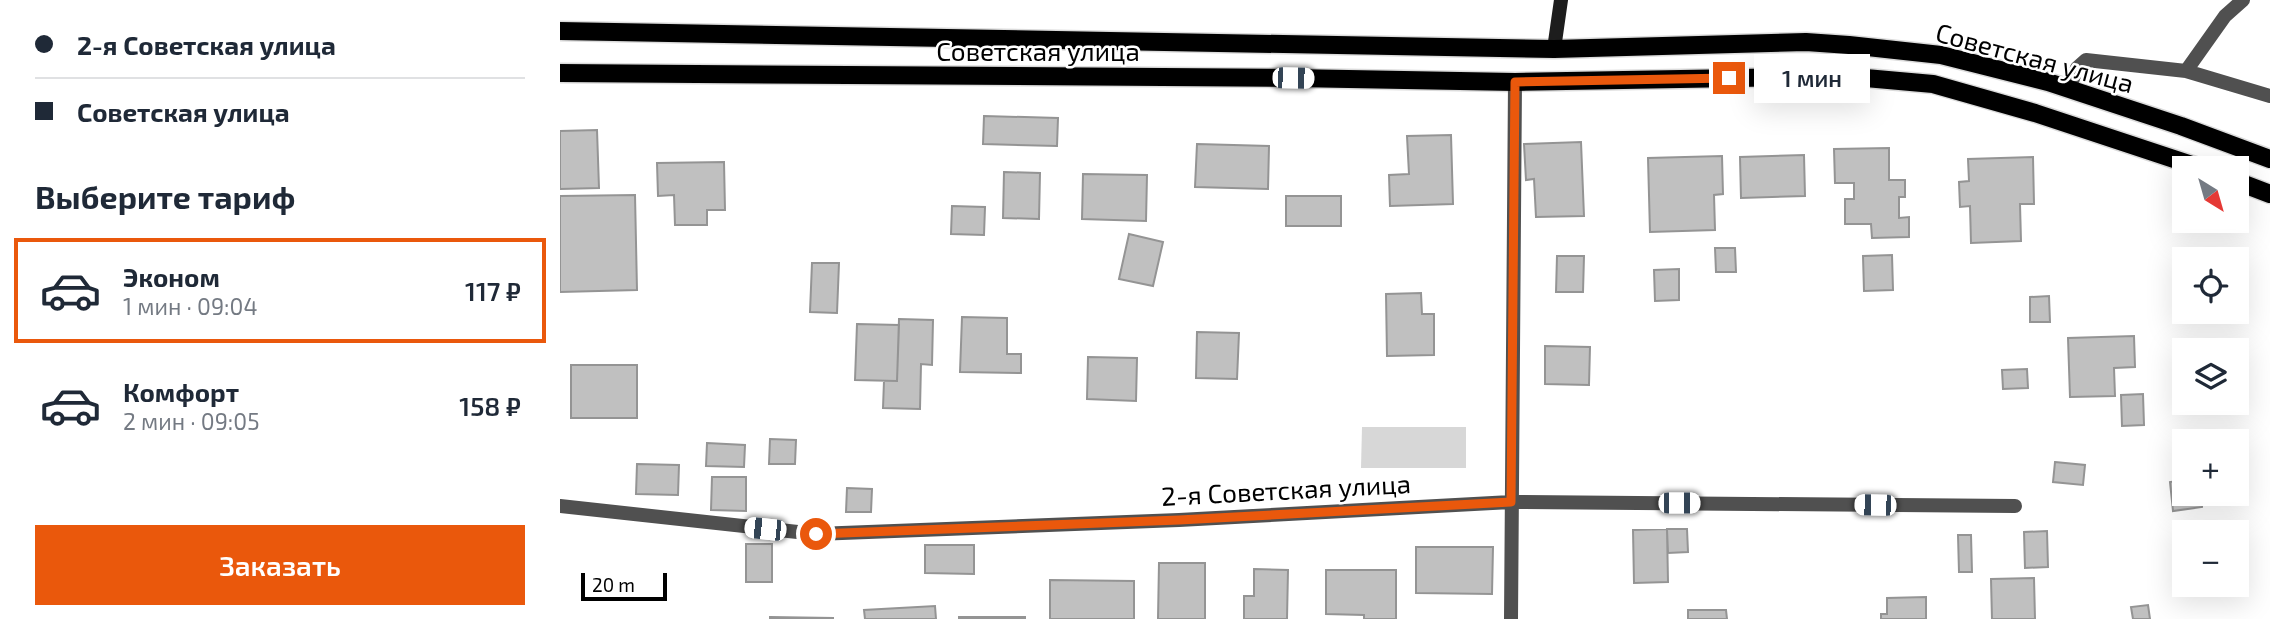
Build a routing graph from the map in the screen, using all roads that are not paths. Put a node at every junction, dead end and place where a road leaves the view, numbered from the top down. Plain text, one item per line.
1 (1561, 0) edge
2 (2241, 1) edge
3 (560, 31) edge
4 (1554, 49) junction
5 (2186, 71) junction
6 (560, 73) edge
7 (1515, 82) junction
8 (2069, 89) junction
9 (2270, 96) edge
10 (2172, 158) edge
11 (2270, 159) edge
12 (2249, 186) edge
13 (2270, 194) edge
14 (1511, 502) junction
15 (560, 506) edge
16 (2015, 506) dead end
17 (1511, 619) edge

1 - 4 street
2 - 5 street
3 - 4 main road, Советская улица
4 - 8 main road, Советская улица
5 - 8 street
5 - 9 street
6 - 7 main road, Советская улица
7 - 10 main road, Советская улица
7 - 14 street
8 - 11 main road, Советская улица
12 - 13 main road
14 - 15 street, 2-я Советская улица
14 - 16 street, 2-я Советская улица
14 - 17 street

